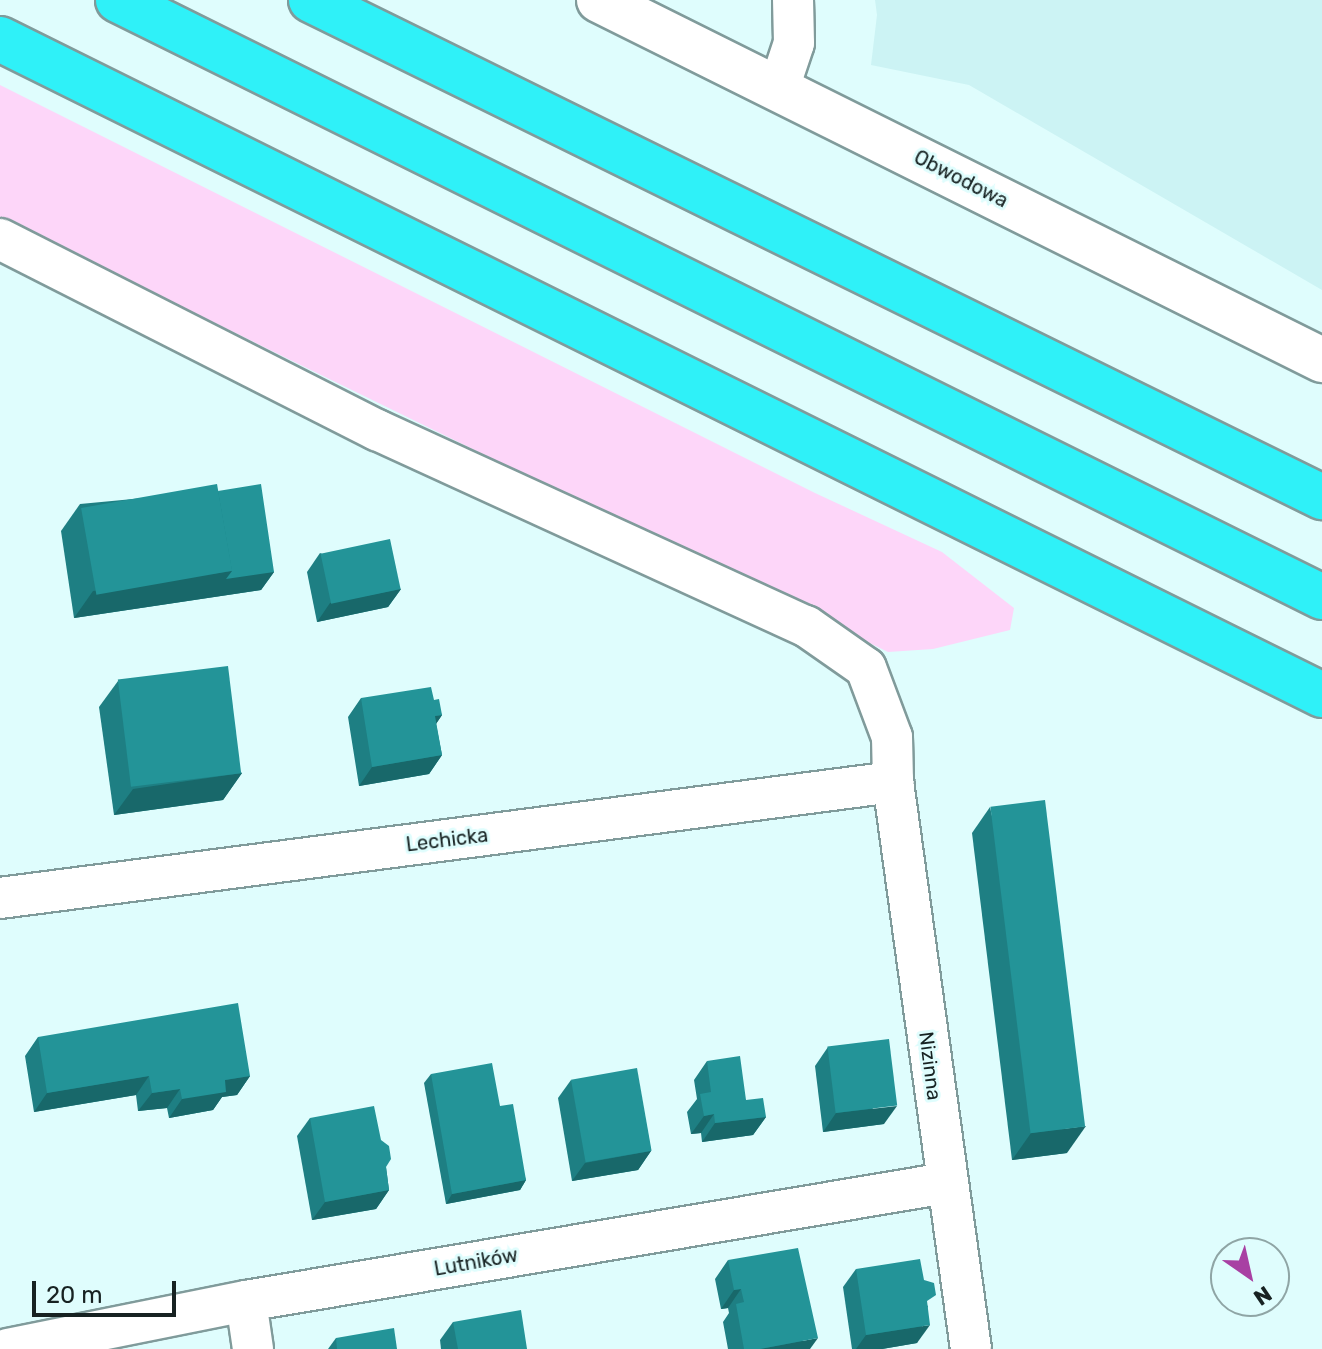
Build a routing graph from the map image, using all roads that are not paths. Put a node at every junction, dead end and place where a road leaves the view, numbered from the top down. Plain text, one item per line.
1 (118, 0) edge
2 (311, 0) edge
3 (599, 0) edge
4 (793, 0) edge
5 (0, 39) edge
6 (779, 88) junction
7 (0, 239) edge
8 (1322, 360) edge
9 (1322, 497) edge
10 (1322, 597) edge
11 (1322, 695) edge
12 (893, 782) junction
13 (0, 898) edge
14 (946, 1183) junction
15 (246, 1301) junction
16 (7, 1349) edge
17 (253, 1349) edge
18 (971, 1349) edge

1 - 10 highway
2 - 9 highway
3 - 6 street, Obwodowa
4 - 6 street
5 - 11 highway
6 - 8 street, Obwodowa
7 - 12 street, Nizinna
12 - 13 street, Lechicka
12 - 14 street, Nizinna
14 - 15 street, Lutników
14 - 18 street, Nizinna
15 - 16 street, Lutników
15 - 17 street

